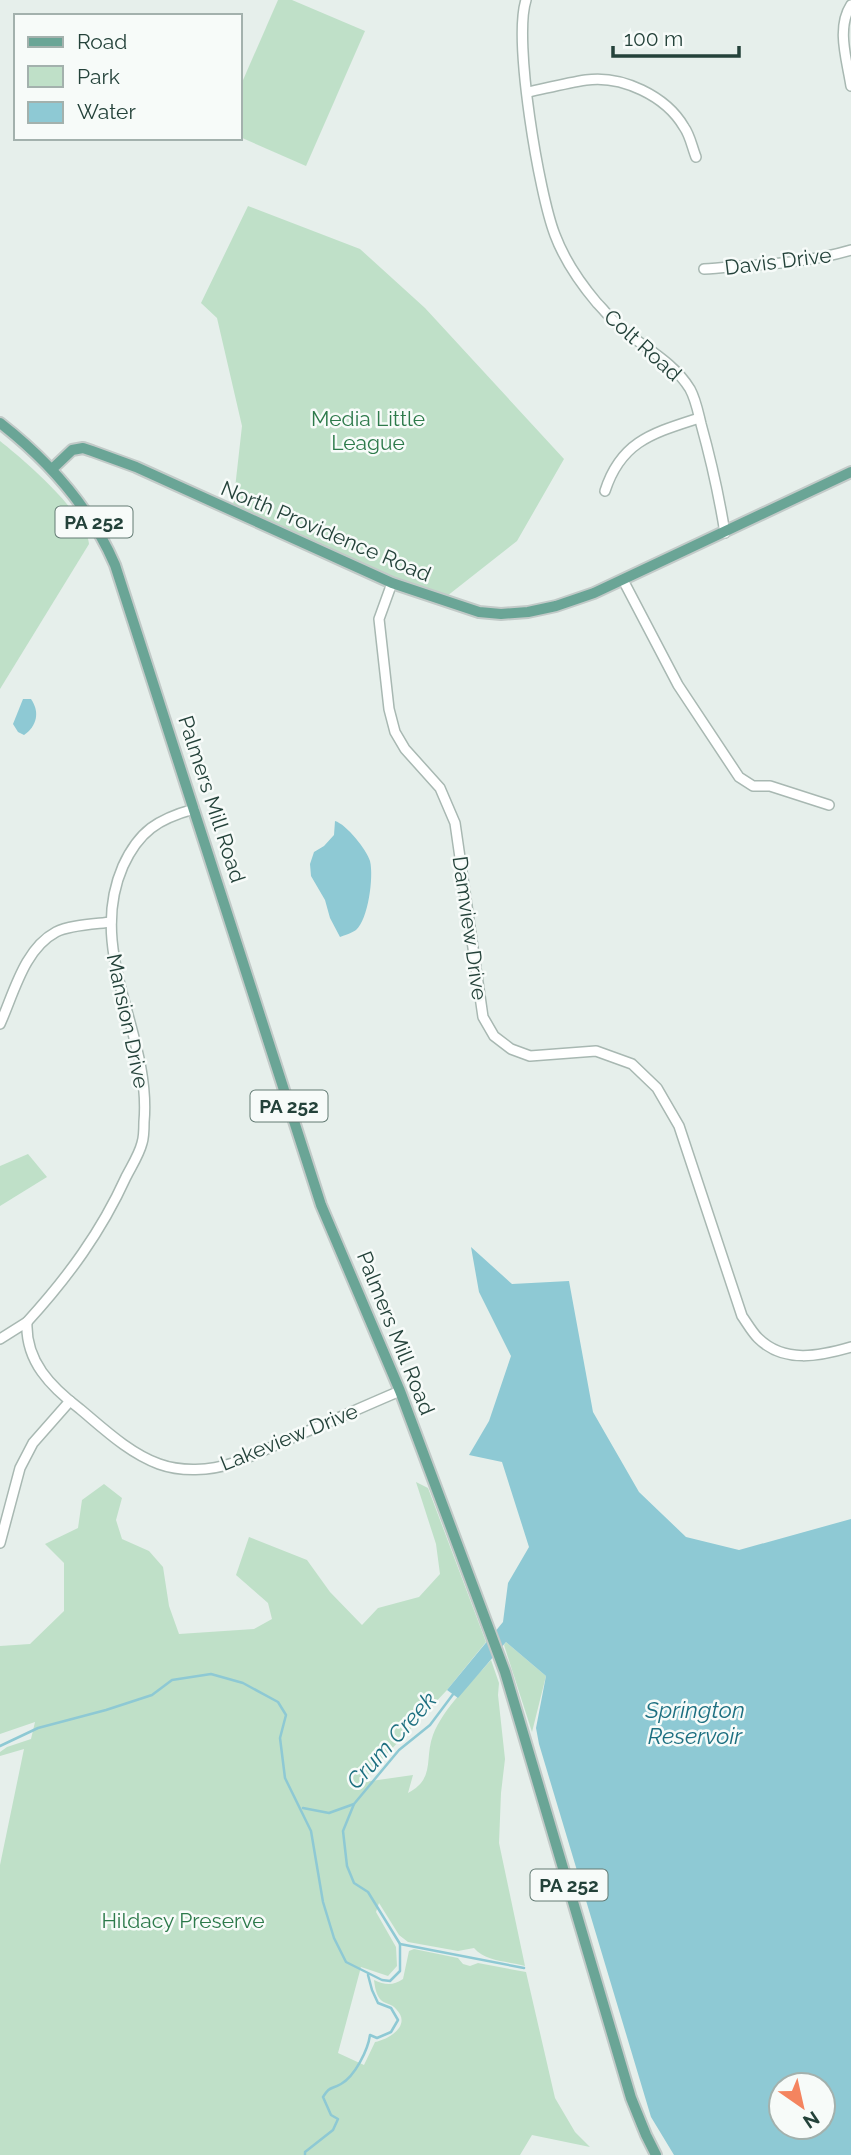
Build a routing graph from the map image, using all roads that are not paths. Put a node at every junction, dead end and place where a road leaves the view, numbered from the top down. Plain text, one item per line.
1 (526, 0) edge
2 (851, 5) edge
3 (851, 86) edge
4 (528, 92) junction
5 (696, 157) dead end
6 (851, 250) edge
7 (704, 269) dead end
8 (699, 418) junction
9 (0, 423) edge
10 (52, 469) junction
11 (851, 472) edge
12 (605, 491) dead end
13 (725, 533) junction
14 (623, 580) junction
15 (391, 583) junction
16 (829, 805) dead end
17 (194, 808) junction
18 (111, 922) junction
19 (0, 1024) edge
20 (27, 1322) junction
21 (0, 1339) edge
22 (851, 1347) edge
23 (400, 1391) junction
24 (70, 1401) junction
25 (0, 1542) edge
26 (656, 2155) edge

1 - 4 street, Colt Road
2 - 3 street
4 - 5 street
4 - 8 street, Colt Road
6 - 7 street, Davis Drive
8 - 12 street
8 - 13 street, Colt Road
9 - 10 main road, PA 252
10 - 15 main road, North Providence Road
10 - 17 main road, Palmers Mill Road / PA 252
11 - 13 main road, North Providence Road
13 - 14 main road, North Providence Road
14 - 15 main road, North Providence Road
14 - 16 street
15 - 22 street, Damview Drive
17 - 18 street, Mansion Drive
17 - 23 main road, Palmers Mill Road / PA 252
18 - 19 street
18 - 20 street, Mansion Drive
20 - 21 street
20 - 24 street, Lakeview Drive
23 - 24 street, Lakeview Drive
23 - 26 main road, Palmers Mill Road / PA 252
24 - 25 street

